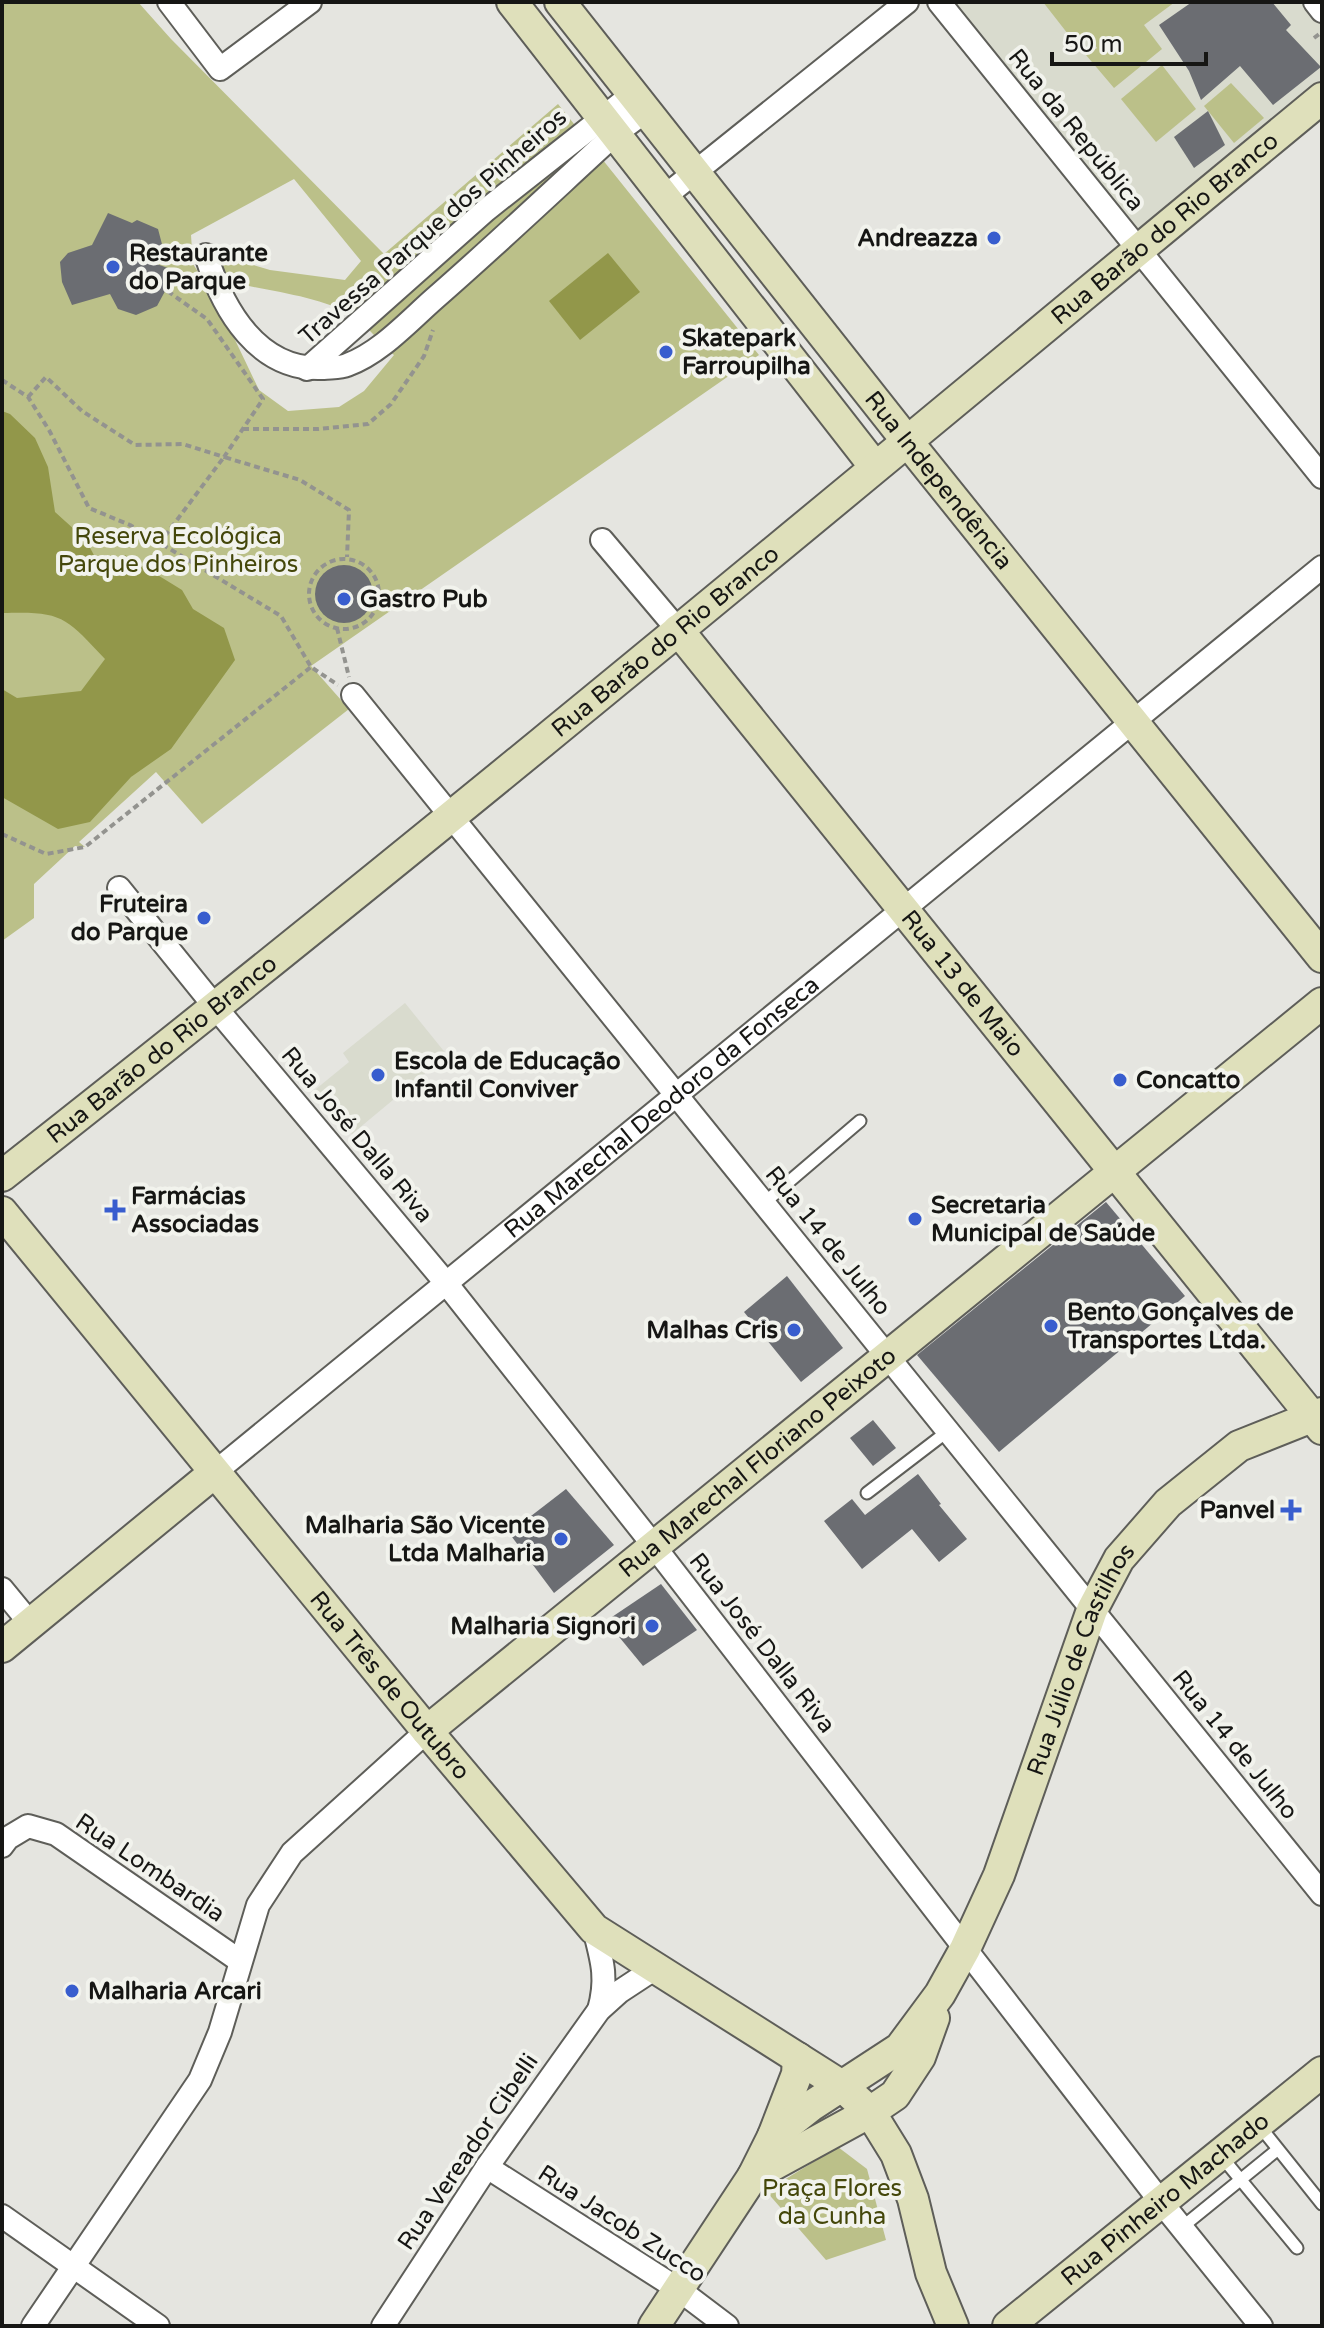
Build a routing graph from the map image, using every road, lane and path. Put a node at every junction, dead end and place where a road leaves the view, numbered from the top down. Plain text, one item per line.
1 (169, 2) edge
2 (310, 2) edge
3 (560, 2) edge
4 (907, 2) edge
5 (939, 2) edge
6 (1315, 2) edge
7 (524, 6) edge
8 (1322, 11) edge
9 (1322, 32) edge
10 (1314, 38) dead end
11 (1322, 98) edge
12 (640, 102) junction
13 (609, 126) junction
14 (695, 172) junction
15 (664, 197) junction
16 (1139, 249) junction
17 (206, 255) dead end
18 (166, 290) dead end
19 (434, 328) dead end
20 (307, 369) junction
21 (2, 380) edge
22 (28, 397) junction
23 (243, 429) junction
24 (907, 441) junction
25 (224, 457) junction
26 (875, 467) junction
27 (1322, 477) edge
28 (602, 540) dead end
29 (159, 544) junction
30 (347, 557) junction
31 (1322, 567) edge
32 (337, 628) junction
33 (678, 630) junction
34 (311, 667) junction
35 (353, 695) junction
36 (1133, 722) junction
37 (451, 816) junction
38 (2, 834) edge
39 (119, 888) dead end
40 (903, 910) junction
41 (1322, 957) edge
42 (1322, 1003) edge
43 (216, 1008) junction
44 (676, 1095) junction
45 (860, 1121) dead end
46 (1114, 1171) junction
47 (2, 1176) edge
48 (764, 1203) junction
49 (2, 1212) edge
50 (446, 1283) junction
51 (888, 1356) junction
52 (1318, 1419) edge
53 (948, 1431) junction
54 (214, 1473) junction
55 (867, 1493) dead end
56 (654, 1546) junction
57 (2, 1589) edge
58 (1092, 1610) junction
59 (30, 1623) junction
60 (2, 1647) edge
61 (427, 1731) junction
62 (2, 1846) edge
63 (1322, 1894) edge
64 (594, 1929) junction
65 (965, 1949) junction
66 (240, 1961) junction
67 (654, 1969) junction
68 (940, 1994) junction
69 (599, 2010) junction
70 (798, 2058) junction
71 (1322, 2072) edge
72 (842, 2086) junction
73 (870, 2112) junction
74 (1258, 2124) junction
75 (773, 2136) junction
76 (1277, 2150) junction
77 (1220, 2154) junction
78 (487, 2167) junction
79 (753, 2176) junction
80 (1240, 2181) junction
81 (1161, 2202) junction
82 (1322, 2204) edge
83 (2, 2216) edge
84 (1181, 2228) junction
85 (1297, 2248) dead end
86 (73, 2267) junction
87 (678, 2289) junction
88 (33, 2326) edge
89 (158, 2326) edge
90 (383, 2326) edge
91 (654, 2326) edge
92 (727, 2326) edge
93 (953, 2326) edge
94 (1008, 2326) edge
95 (1261, 2326) edge

1 - 2 street
3 - 12 main road, Rua Independência
4 - 14 street
5 - 16 street, Rua da República
6 - 8 street
7 - 13 main road, Rua Independência
9 - 10 path
11 - 16 main road, Rua Barão do Rio Branco
12 - 13 street, Travessa Parque dos Pinheiros
12 - 14 main road, Rua Independência
13 - 15 main road, Rua Independência
13 - 20 street, Travessa Parque dos Pinheiros
13 - 20 street, Travessa Parque dos Pinheiros
14 - 15 street
14 - 24 main road, Rua Independência
15 - 26 main road, Rua Independência
16 - 24 main road, Rua Barão do Rio Branco
16 - 27 street, Rua da República
17 - 20 street
18 - 23 path
19 - 23 path
21 - 22 path
22 - 25 path
22 - 29 path
23 - 25 path
24 - 26 main road, Rua Barão do Rio Branco
24 - 36 main road, Rua Independência
25 - 29 path
25 - 30 path
26 - 33 main road, Rua Barão do Rio Branco
28 - 33 street, Rua 13 de Maio
29 - 34 path
30 - 32 path
30 - 32 path
31 - 36 street, Rua Marechal Deodoro da Fonseca
32 - 35 path
33 - 37 main road, Rua Barão do Rio Branco
33 - 40 main road, Rua 13 de Maio
34 - 35 path
34 - 38 path
35 - 37 street, Rua 14 de Julho
36 - 40 street, Rua Marechal Deodoro da Fonseca
36 - 41 main road, Rua Independência
37 - 43 main road, Rua Barão do Rio Branco
37 - 44 street, Rua 14 de Julho
39 - 43 street, Rua José Dalla Riva
40 - 44 street, Rua Marechal Deodoro da Fonseca
40 - 46 main road, Rua 13 de Maio
42 - 46 main road, Rua Marechal Floriano Peixoto
43 - 47 main road, Rua Barão do Rio Branco
43 - 50 street, Rua José Dalla Riva
44 - 48 street, Rua 14 de Julho
44 - 50 street, Rua Marechal Deodoro da Fonseca
45 - 48 lane
46 - 51 main road, Rua Marechal Floriano Peixoto
46 - 52 main road, Rua 13 de Maio
48 - 51 street, Rua 14 de Julho
49 - 54 main road, Rua Três de Outubro
50 - 54 street, Rua Marechal Deodoro da Fonseca
50 - 56 street, Rua José Dalla Riva
51 - 53 street, Rua 14 de Julho
51 - 56 main road, Rua Marechal Floriano Peixoto
52 - 58 main road, Rua Júlio de Castilhos
53 - 55 lane
53 - 58 street, Rua 14 de Julho
54 - 59 main road, Rua Marechal Deodoro da Fonseca
54 - 61 main road, Rua Três de Outubro
56 - 61 main road, Rua Marechal Floriano Peixoto
56 - 65 street, Rua José Dalla Riva
57 - 59 street
58 - 63 street, Rua 14 de Julho
58 - 65 main road, Rua Júlio de Castilhos
59 - 60 main road, Rua Marechal Deodoro da Fonseca
61 - 64 main road, Rua Três de Outubro
61 - 66 street, Rua Marechal Floriano Peixoto
62 - 66 street, Rua Lombardia
64 - 67 main road, Rua Três de Outubro
64 - 69 street, Rua Vereador Cibelli
65 - 68 main road, Rua Júlio de Castilhos
65 - 81 street, Rua José Dalla Riva
66 - 86 street, Rua Marechal Floriano Peixoto
67 - 69 street, Rua Vereador Cibelli
67 - 70 main road, Rua Três de Outubro
68 - 72 main road, Rua Júlio de Castilhos
68 - 73 main road, Rua Júlio de Castilhos
69 - 78 street, Rua Vereador Cibelli
70 - 72 main road, Rua Três de Outubro
70 - 75 main road
71 - 74 main road, Rua Pinheiro Machado
72 - 73 main road
72 - 75 main road, Rua Júlio de Castilhos
73 - 79 main road, Rua Júlio de Castilhos
73 - 93 main road
74 - 76 lane
74 - 77 main road, Rua Pinheiro Machado
75 - 79 main road
76 - 80 lane
76 - 82 lane
77 - 80 lane
77 - 81 main road, Rua Pinheiro Machado
78 - 87 street, Rua Jacob Zucco
78 - 90 street, Rua Vereador Cibelli
79 - 87 main road
80 - 84 lane
80 - 85 lane
81 - 84 street, Rua José Dalla Riva
81 - 94 main road, Rua Pinheiro Machado
83 - 86 street
84 - 95 street, Rua José Dalla Riva
86 - 88 street, Rua Marechal Floriano Peixoto
86 - 89 street
87 - 91 main road
87 - 92 street, Rua Jacob Zucco

